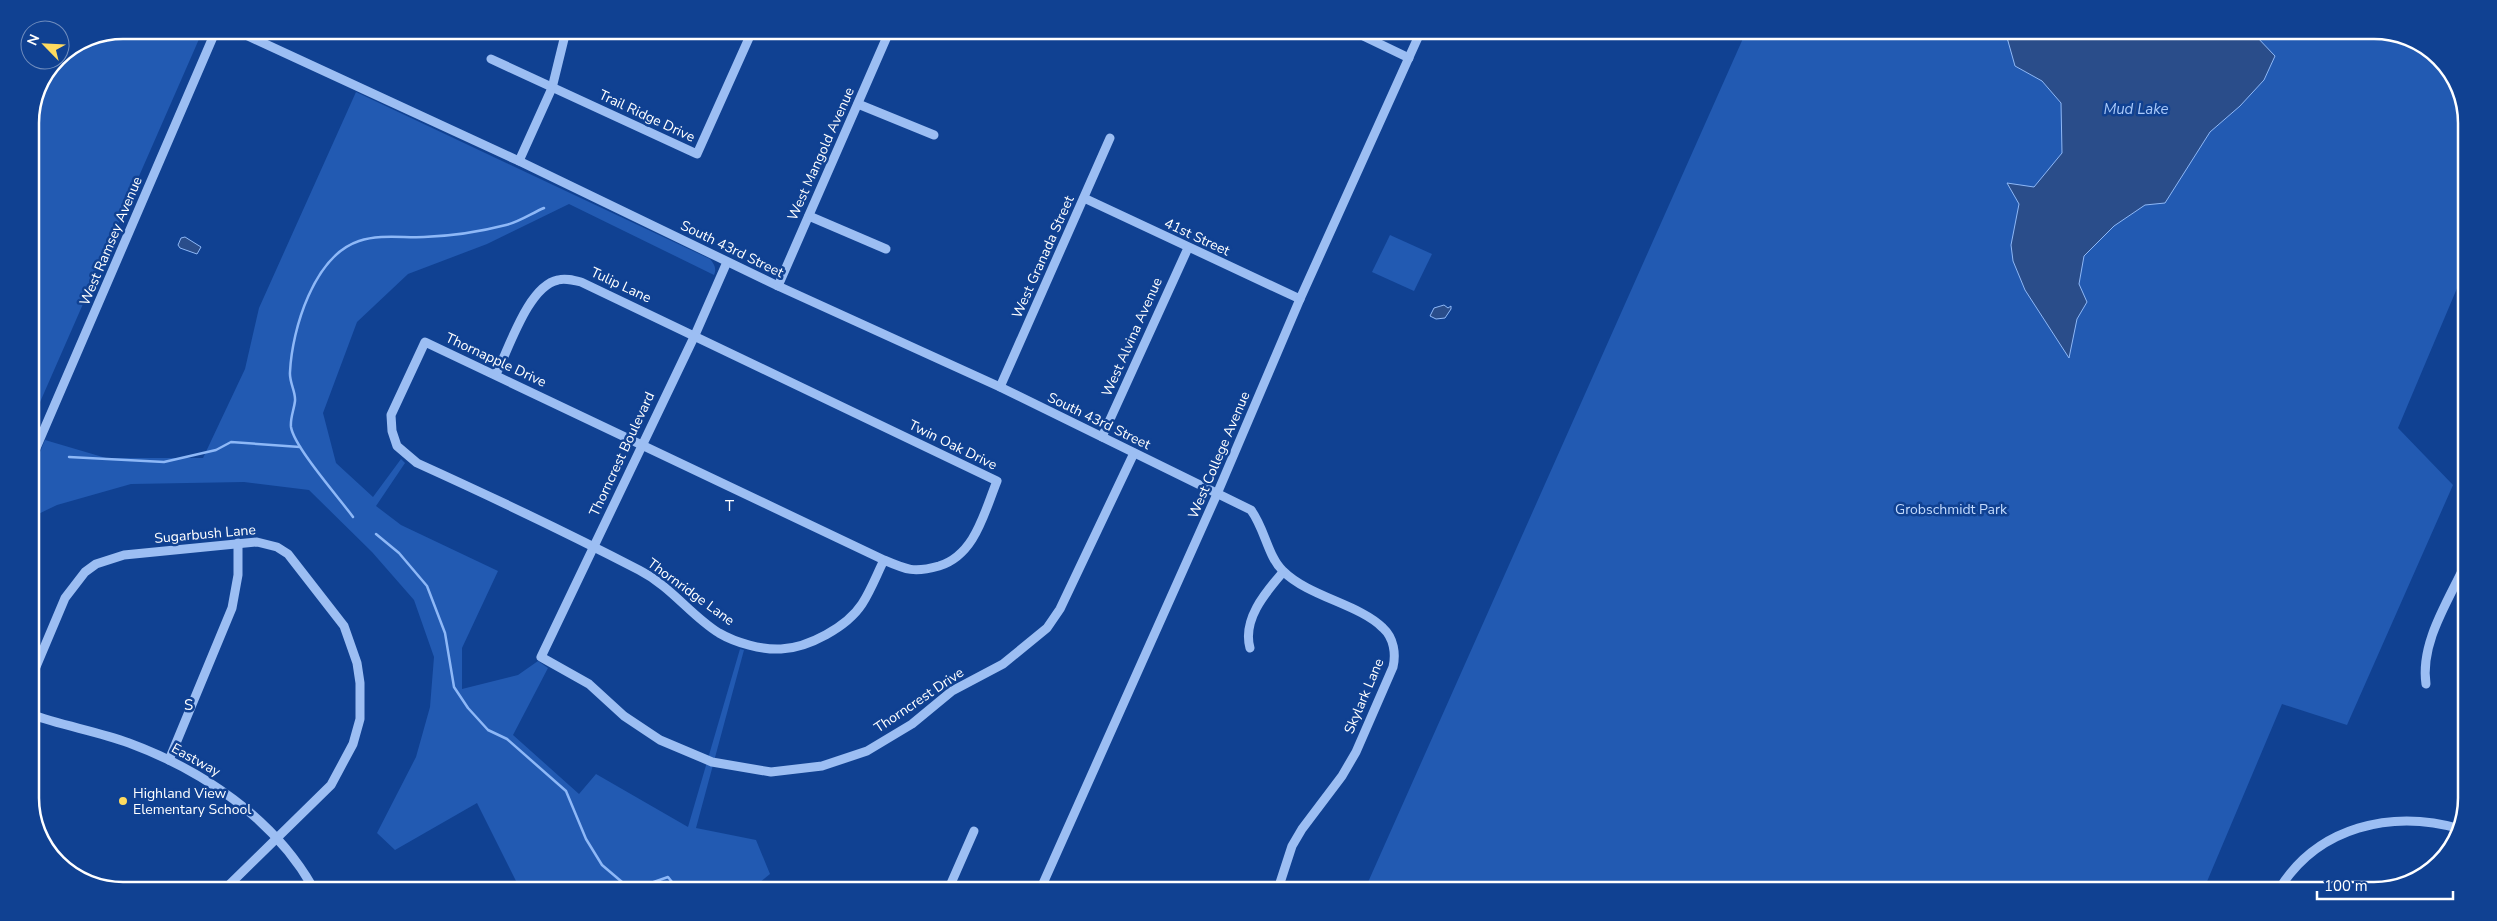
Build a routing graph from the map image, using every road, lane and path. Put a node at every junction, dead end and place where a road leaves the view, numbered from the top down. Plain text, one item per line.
1 (212, 39) edge
2 (255, 39) edge
3 (564, 39) edge
4 (749, 39) edge
5 (886, 39) edge
6 (1369, 39) edge
7 (1417, 39) edge
8 (1409, 58) junction
9 (491, 59) dead end
10 (552, 88) junction
11 (858, 104) junction
12 (934, 135) dead end
13 (1110, 138) dead end
14 (519, 161) junction
15 (1084, 198) junction
16 (809, 216) junction
17 (1188, 248) junction
18 (886, 249) dead end
19 (727, 262) junction
20 (778, 286) junction
21 (1300, 299) junction
22 (695, 335) junction
23 (496, 374) junction
24 (1000, 387) junction
25 (1102, 437) junction
26 (39, 441) edge
27 (640, 445) junction
28 (1134, 453) junction
29 (1217, 494) junction
30 (238, 543) junction
31 (594, 547) junction
32 (884, 560) junction
33 (1283, 572) junction
34 (2458, 580) edge
35 (1250, 648) dead end
36 (542, 657) joint
37 (39, 660) edge
38 (2426, 684) dead end
39 (39, 717) edge
40 (169, 760) junction
41 (2453, 827) edge
42 (974, 831) dead end
43 (276, 838) junction
44 (232, 882) edge
45 (309, 882) edge
46 (952, 882) edge
47 (1044, 882) edge
48 (1280, 882) edge
49 (2284, 882) edge

1 - 26 street, West Ramsey Avenue
2 - 14 street, South 43rd Street
3 - 10 street
4 - 10 street, Trail Ridge Drive
5 - 11 street, West Mangold Avenue
6 - 8 street
7 - 8 street, West College Avenue
8 - 21 street, West College Avenue
9 - 10 street
10 - 14 street
11 - 12 street
11 - 16 street, West Mangold Avenue
13 - 15 street, West Granada Street
14 - 19 street, South 43rd Street
15 - 17 street, 41st Street
15 - 24 street, West Granada Street
16 - 18 street
16 - 20 street, West Mangold Avenue
17 - 21 street, 41st Street
17 - 25 street, West Alvina Avenue
19 - 20 street, South 43rd Street
19 - 22 street, Thorncrest Boulevard
20 - 24 street, South 43rd Street
21 - 29 street, West College Avenue
22 - 23 street, Tulip Lane
22 - 27 street, Thorncrest Boulevard
22 - 32 street, Twin Oak Drive
23 - 27 street, Thornapple Drive
23 - 31 street, Thornapple Drive
24 - 25 street, South 43rd Street
25 - 28 street, South 43rd Street
27 - 31 street, Thorncrest Boulevard
27 - 32 street, Twin Oak Drive
28 - 29 street, South 43rd Street
28 - 36 street, Thorncrest Drive
29 - 33 street, Skylark Lane
29 - 47 street, West College Avenue
30 - 37 street, Sugarbush Lane
30 - 40 street
30 - 43 street, Sugarbush Lane
31 - 32 street, Thornridge Lane
31 - 36 street, Thorncrest Boulevard
33 - 35 street
33 - 48 street, Skylark Lane
34 - 38 street
39 - 40 street, Eastway
40 - 43 street, Eastway
41 - 49 street
42 - 46 street
43 - 44 street, Sugarbush Lane
43 - 45 street, Eastway

